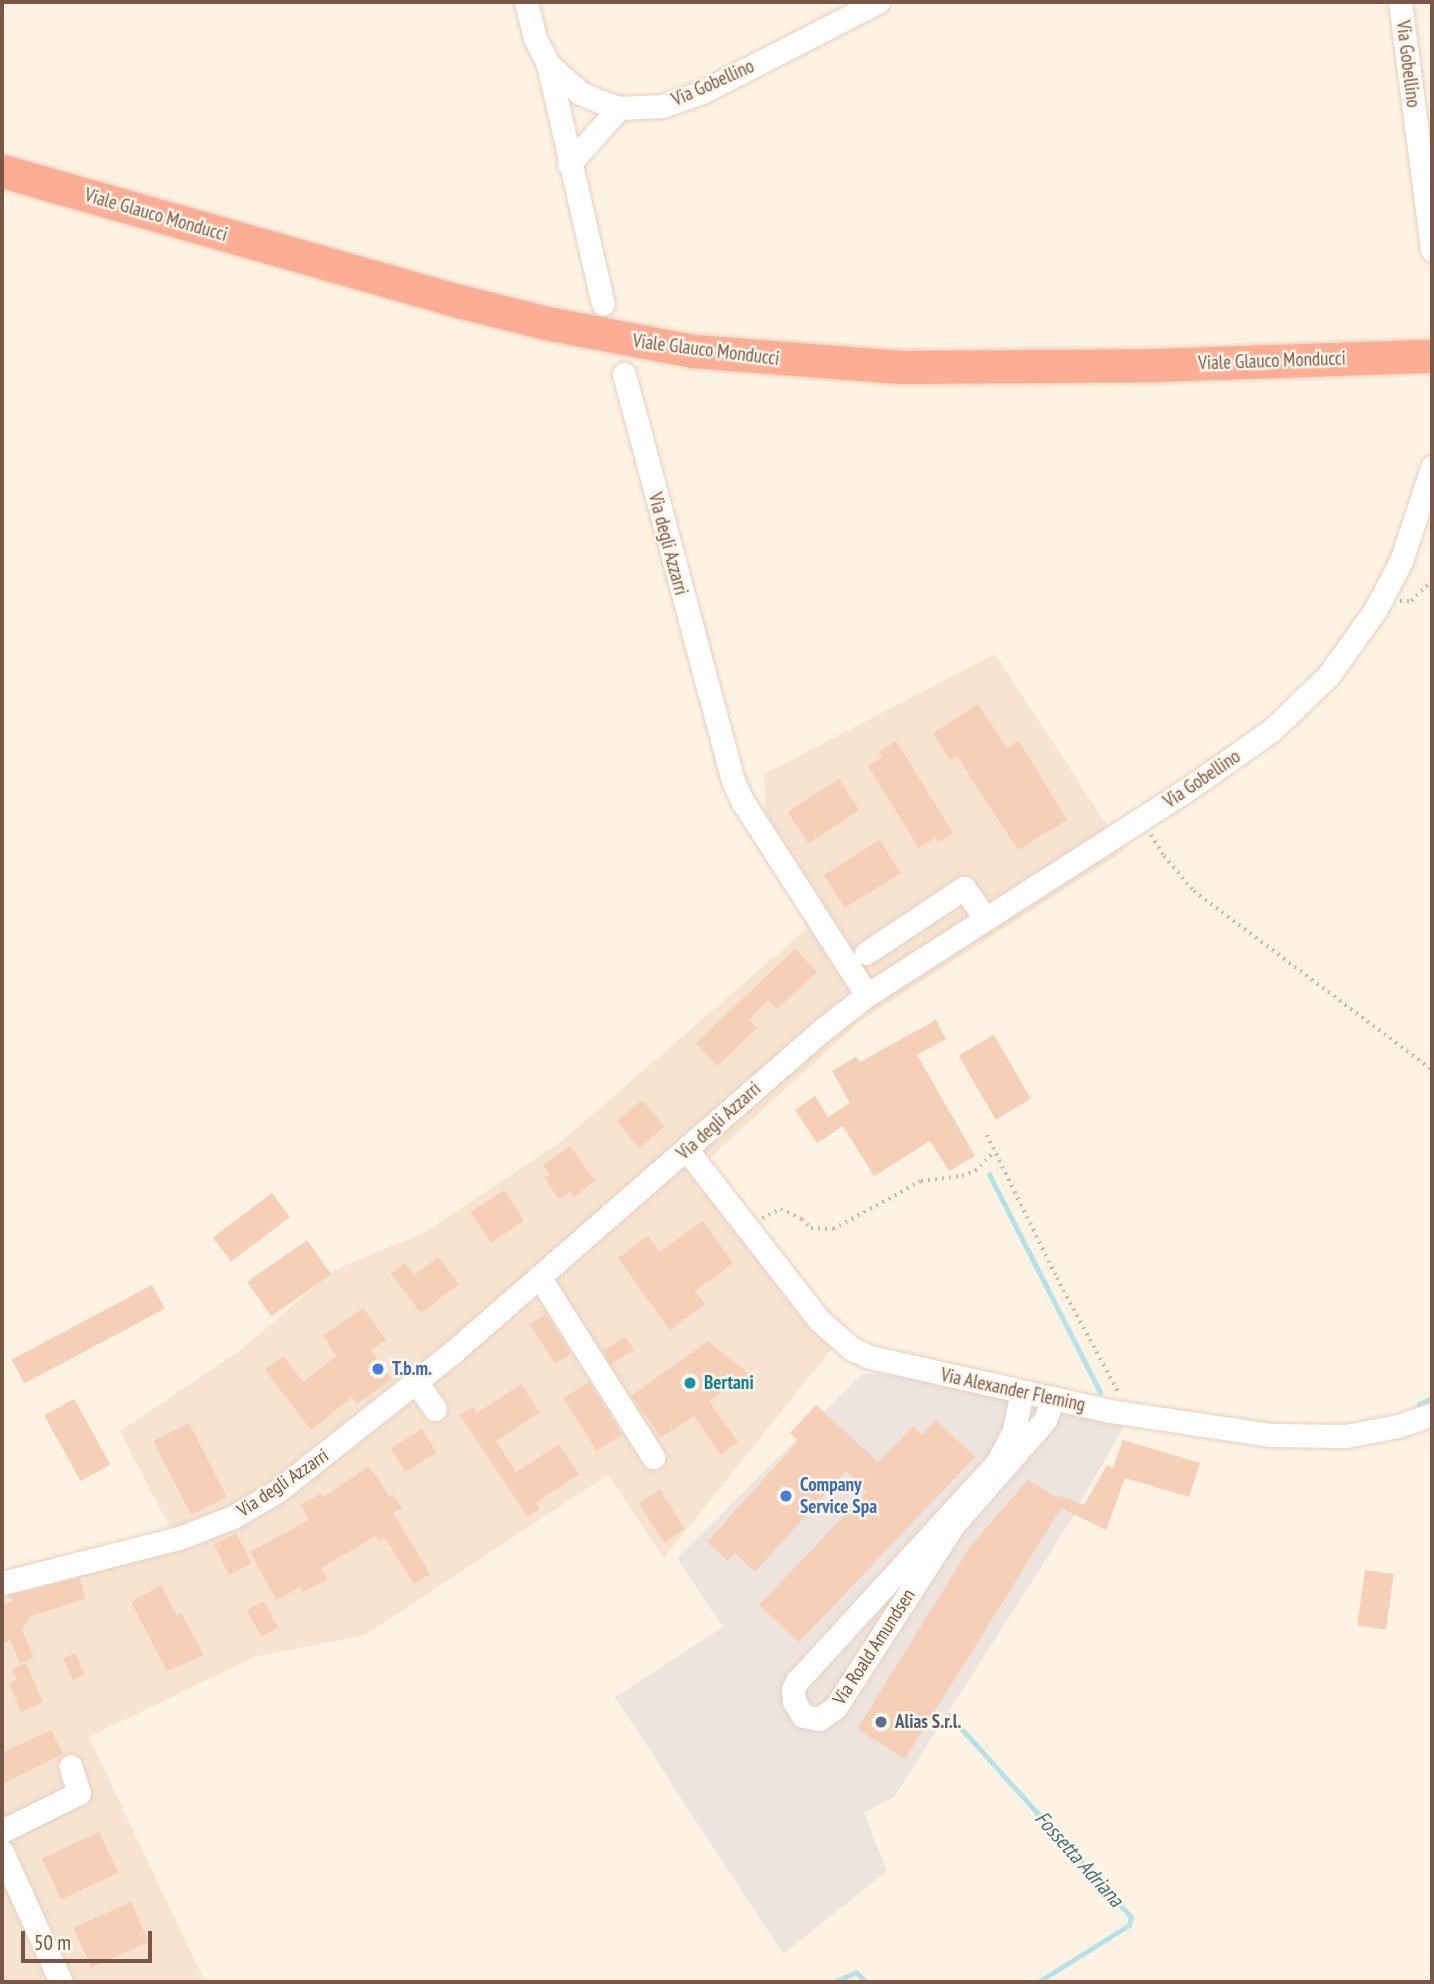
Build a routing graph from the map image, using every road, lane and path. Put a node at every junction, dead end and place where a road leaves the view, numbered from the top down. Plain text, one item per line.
1 (526, 2) edge
2 (878, 2) edge
3 (1400, 2) edge
4 (548, 64) junction
5 (619, 108) junction
6 (569, 164) junction
7 (2, 171) edge
8 (1432, 250) edge
9 (603, 304) dead end
10 (1422, 356) edge
11 (624, 374) dead end
12 (1432, 467) edge
13 (1432, 581) edge
14 (1382, 597) junction
15 (1142, 819) junction
16 (985, 918) junction
17 (866, 953) dead end
18 (867, 995) junction
19 (1432, 1070) edge
20 (987, 1135) dead end
21 (686, 1149) junction
22 (995, 1151) junction
23 (747, 1227) junction
24 (540, 1278) junction
25 (416, 1381) junction
26 (1022, 1392) junction
27 (1054, 1399) junction
28 (435, 1409) dead end
29 (1119, 1413) junction
30 (1432, 1415) edge
31 (653, 1457) dead end
32 (2, 1583) edge
33 (70, 1766) dead end
34 (2, 1831) edge
35 (2, 1852) edge
36 (61, 1982) edge

1 - 4 street
2 - 5 street, Via Gobellino
3 - 8 street, Via Gobellino
4 - 5 street, Via Gobellino
4 - 6 street
5 - 6 street
6 - 9 street
7 - 10 highway, Viale Glauco Monducci
11 - 18 street, Via degli Azzarri
12 - 14 street, Via Gobellino
13 - 14 path
14 - 15 street, Via Gobellino
15 - 16 street, Via Gobellino
15 - 19 path
16 - 17 street
16 - 18 street, Via Gobellino
18 - 21 street, Via degli Azzarri
20 - 22 path
21 - 23 street, Via Alexander Fleming
21 - 24 street, Via degli Azzarri
22 - 23 path
22 - 29 path
23 - 26 street, Via Alexander Fleming
24 - 25 street, Via degli Azzarri
24 - 31 street
25 - 28 street
25 - 32 street, Via degli Azzarri
26 - 27 street, Via Alexander Fleming
26 - 27 street, Via Roald Amundsen
27 - 29 street, Via Alexander Fleming
29 - 30 street, Via Alexander Fleming
33 - 34 street
35 - 36 street

